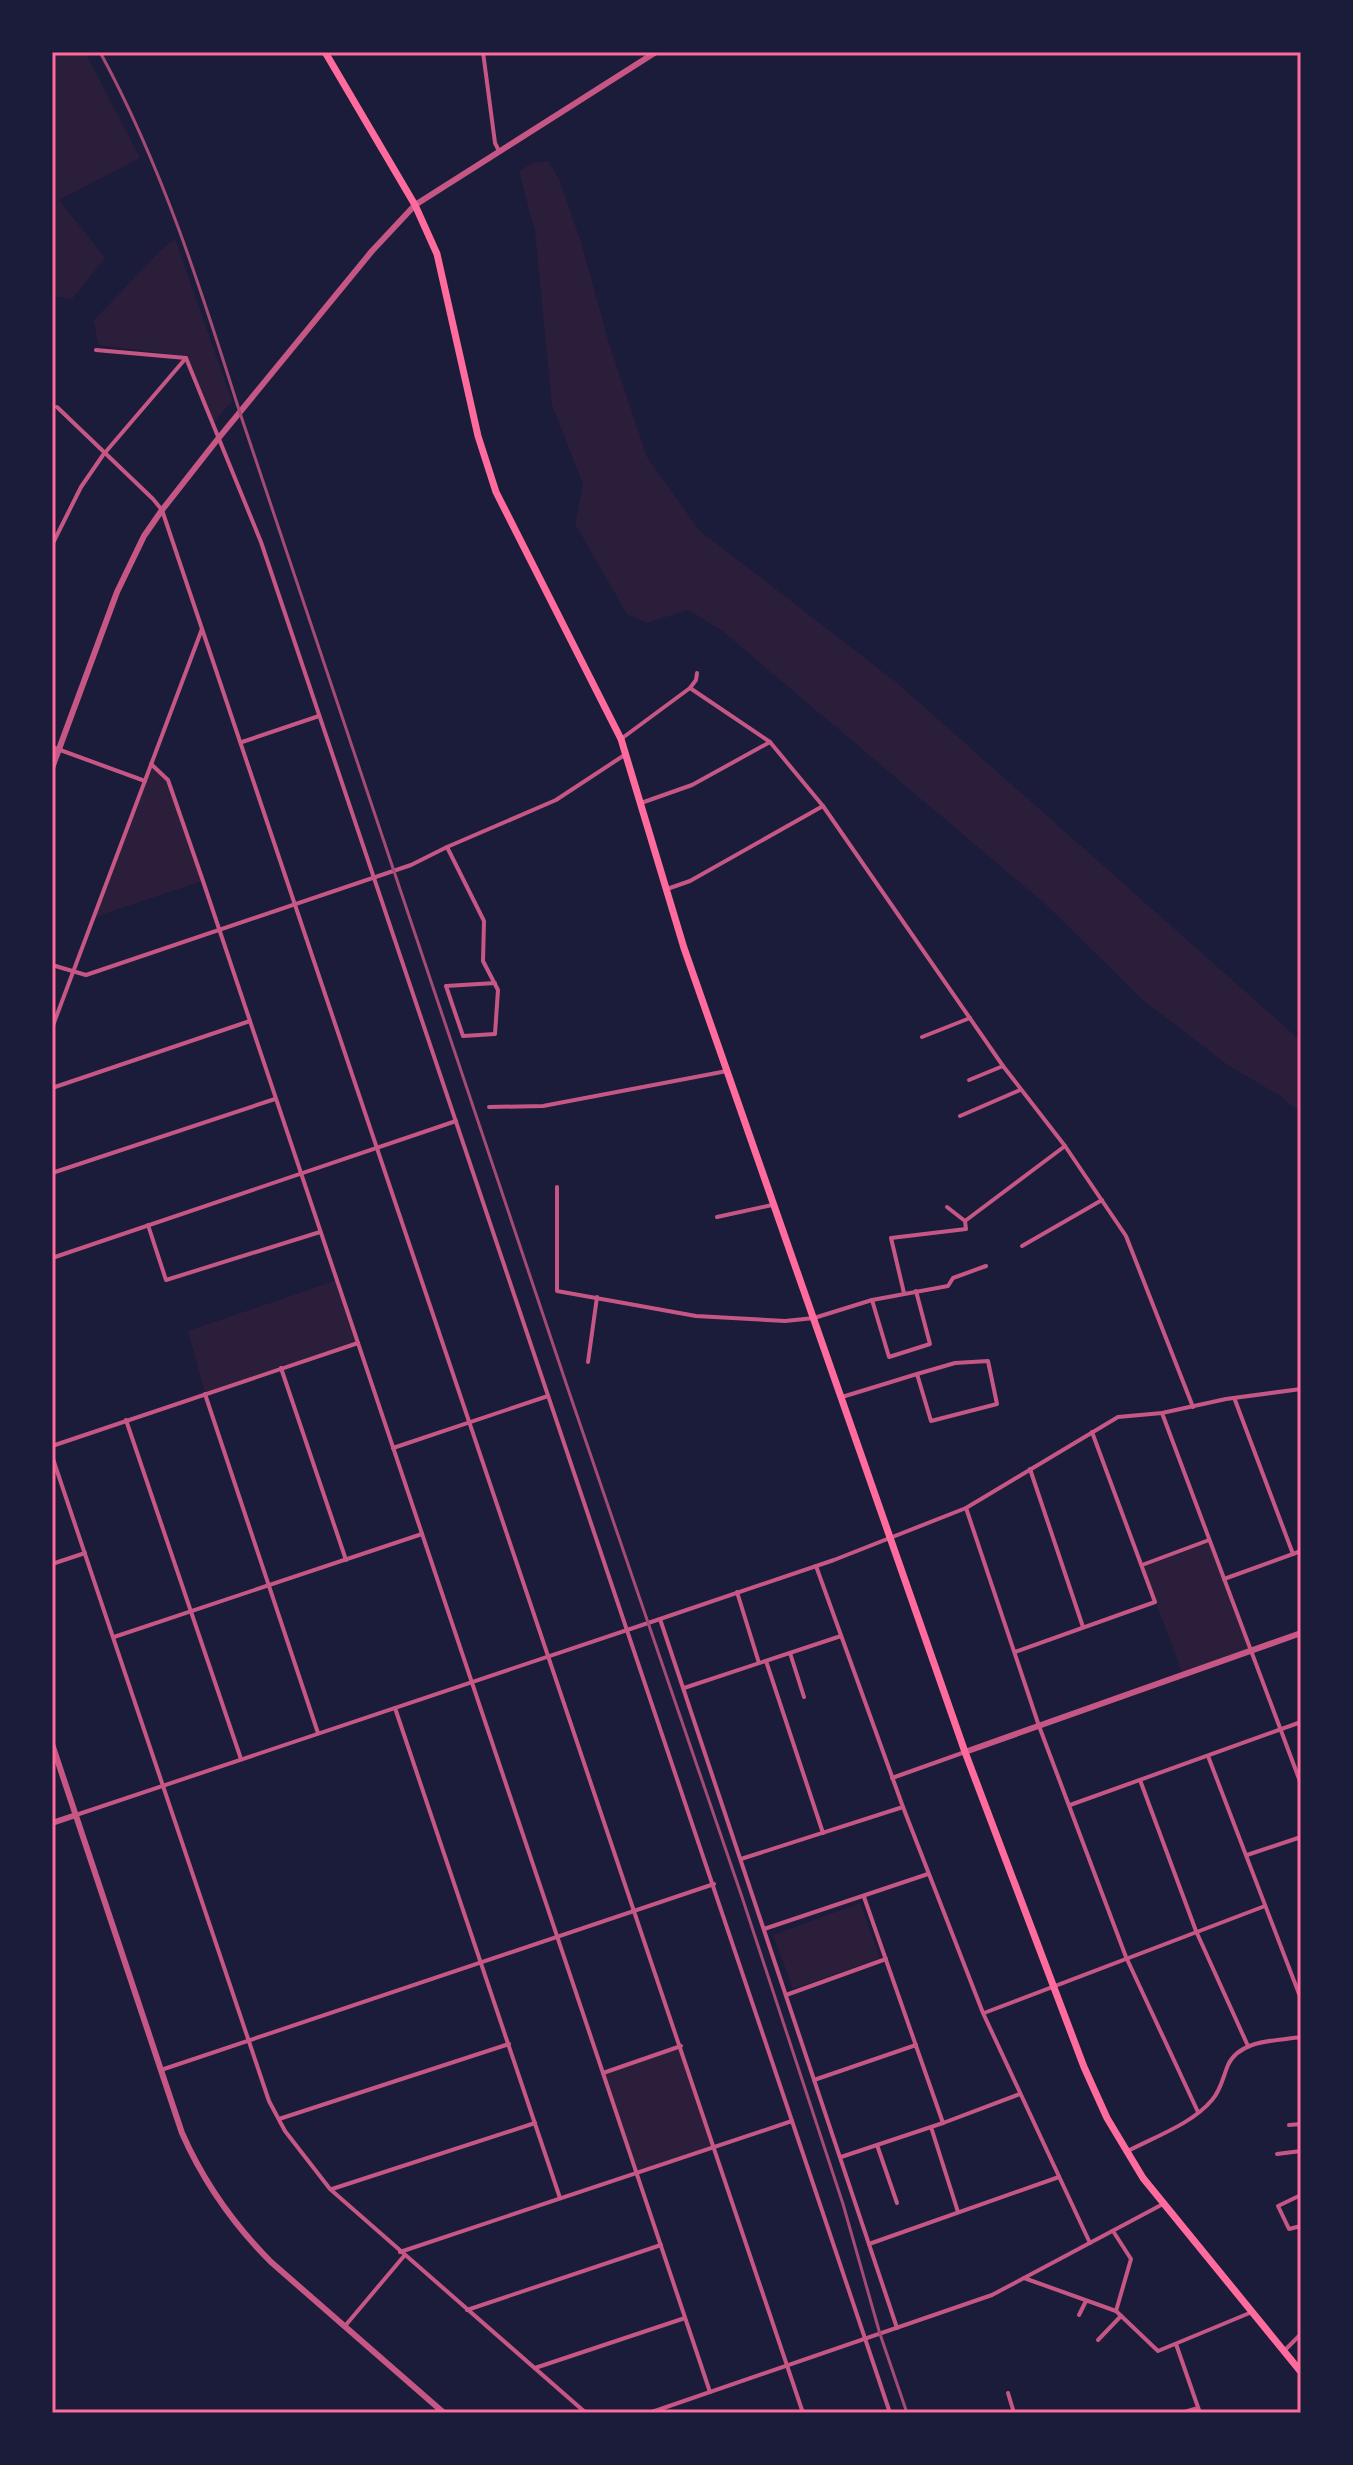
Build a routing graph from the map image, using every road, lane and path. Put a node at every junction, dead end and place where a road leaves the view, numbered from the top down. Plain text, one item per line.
1 (325, 52) edge
2 (483, 52) edge
3 (656, 52) edge
4 (499, 151) junction
5 (415, 205) junction
6 (96, 350) dead end
7 (186, 358) junction
8 (57, 407) dead end
9 (217, 440) junction
10 (106, 452) junction
11 (162, 510) junction
12 (52, 545) edge
13 (203, 627) junction
14 (697, 673) dead end
15 (690, 688) junction
16 (319, 716) junction
17 (621, 739) junction
18 (242, 742) junction
19 (770, 742) junction
20 (55, 748) edge
21 (626, 754) junction
22 (151, 764) junction
23 (52, 768) edge
24 (145, 781) junction
25 (641, 803) junction
26 (823, 806) junction
27 (447, 847) junction
28 (373, 877) junction
29 (666, 890) junction
30 (296, 903) junction
31 (219, 930) junction
32 (52, 965) edge
33 (72, 972) junction
34 (495, 983) junction
35 (970, 1018) junction
36 (250, 1021) junction
37 (52, 1028) edge
38 (922, 1037) dead end
39 (1003, 1066) junction
40 (727, 1071) junction
41 (969, 1080) dead end
42 (52, 1088) edge
43 (1020, 1090) junction
44 (275, 1099) junction
45 (489, 1107) dead end
46 (960, 1116) dead end
47 (456, 1121) junction
48 (1065, 1146) junction
49 (378, 1148) junction
50 (52, 1173) edge
51 (301, 1173) junction
52 (557, 1187) dead end
53 (1102, 1200) junction
54 (774, 1204) junction
55 (947, 1207) dead end
56 (717, 1217) dead end
57 (965, 1221) junction
58 (148, 1225) junction
59 (320, 1232) junction
60 (1022, 1246) dead end
61 (52, 1258) edge
62 (986, 1266) dead end
63 (916, 1291) junction
64 (904, 1293) junction
65 (597, 1297) junction
66 (872, 1300) junction
67 (814, 1318) junction
68 (358, 1343) junction
69 (588, 1362) dead end
70 (281, 1368) junction
71 (917, 1374) junction
72 (1301, 1389) edge
73 (205, 1394) junction
74 (548, 1396) junction
75 (842, 1397) junction
76 (1235, 1400) junction
77 (1193, 1407) junction
78 (1162, 1413) junction
79 (126, 1420) junction
80 (471, 1422) junction
81 (1092, 1432) junction
82 (52, 1446) edge
83 (393, 1448) junction
84 (52, 1456) edge
85 (1030, 1469) junction
86 (966, 1508) junction
87 (422, 1534) junction
88 (891, 1535) junction
89 (1209, 1540) junction
90 (1301, 1551) edge
91 (85, 1553) junction
92 (1293, 1554) junction
93 (346, 1560) junction
94 (52, 1564) edge
95 (1142, 1565) junction
96 (816, 1566) junction
97 (1224, 1579) junction
98 (270, 1586) junction
99 (737, 1592) junction
100 (191, 1612) junction
101 (660, 1619) junction
102 (1083, 1627) junction
103 (627, 1629) junction
104 (1301, 1633) edge
105 (841, 1636) junction
106 (114, 1637) junction
107 (1251, 1650) junction
108 (1014, 1652) junction
109 (790, 1653) junction
110 (550, 1655) junction
111 (766, 1661) junction
112 (759, 1663) junction
113 (472, 1682) junction
114 (683, 1688) junction
115 (804, 1697) dead end
116 (395, 1707) junction
117 (1301, 1722) edge
118 (1039, 1726) junction
119 (1281, 1730) junction
120 (318, 1733) junction
121 (52, 1744) edge
122 (965, 1752) junction
123 (1208, 1756) junction
124 (241, 1759) junction
125 (892, 1778) junction
126 (1140, 1780) junction
127 (1301, 1784) edge
128 (163, 1785) junction
129 (1069, 1805) junction
130 (903, 1807) junction
131 (76, 1815) junction
132 (52, 1823) edge
133 (823, 1833) junction
134 (1301, 1837) edge
135 (1246, 1856) junction
136 (741, 1860) junction
137 (928, 1874) junction
138 (714, 1884) junction
139 (864, 1897) junction
140 (1265, 1906) junction
141 (635, 1910) junction
142 (764, 1929) junction
143 (1196, 1931) junction
144 (558, 1937) junction
145 (1126, 1957) junction
146 (886, 1959) junction
147 (481, 1962) junction
148 (1053, 1986) junction
149 (786, 1995) junction
150 (1301, 1999) edge
151 (983, 2013) junction
152 (1301, 2037) edge
153 (249, 2040) junction
154 (509, 2044) junction
155 (916, 2045) junction
156 (681, 2046) junction
157 (1248, 2046) junction
158 (161, 2070) junction
159 (603, 2073) junction
160 (814, 2080) junction
161 (1020, 2094) junction
162 (1198, 2112) junction
163 (279, 2119) junction
164 (792, 2121) junction
165 (535, 2123) junction
166 (943, 2123) junction
167 (1301, 2124) edge
168 (1289, 2125) dead end
169 (931, 2127) junction
170 (877, 2145) junction
171 (715, 2147) junction
172 (1301, 2151) edge
173 (1126, 2152) junction
174 (1277, 2154) dead end
175 (840, 2157) junction
176 (637, 2172) junction
177 (1059, 2177) junction
178 (330, 2189) junction
179 (1301, 2195) edge
180 (560, 2198) junction
181 (897, 2203) dead end
182 (1163, 2204) junction
183 (958, 2212) junction
184 (1301, 2226) edge
185 (1113, 2231) junction
186 (1090, 2243) junction
187 (869, 2244) junction
188 (661, 2245) junction
189 (402, 2254) junction
190 (1024, 2278) junction
191 (1086, 2301) junction
192 (467, 2310) junction
193 (1116, 2311) junction
194 (1252, 2312) junction
195 (1079, 2315) dead end
196 (1121, 2316) junction
197 (685, 2318) junction
198 (345, 2326) junction
199 (897, 2328) junction
200 (1301, 2334) edge
201 (864, 2339) junction
202 (1098, 2340) dead end
203 (1176, 2344) junction
204 (1284, 2351) junction
205 (788, 2366) junction
206 (534, 2368) junction
207 (1301, 2372) edge
208 (710, 2392) junction
209 (1008, 2393) dead end
210 (1200, 2410) edge
211 (444, 2413) edge
212 (586, 2413) edge
213 (649, 2413) edge
214 (803, 2413) edge
215 (890, 2413) edge
216 (1014, 2413) edge
217 (1181, 2413) edge

1 - 5 highway
2 - 4 street
3 - 4 street
4 - 5 street
5 - 9 street
5 - 17 highway
6 - 7 street
7 - 9 street
7 - 10 street
8 - 10 street
9 - 11 street
9 - 16 street
10 - 11 street
10 - 12 street
11 - 13 street
11 - 20 street
13 - 18 street
13 - 22 street
14 - 15 street
15 - 17 street
15 - 19 street
16 - 18 street
16 - 28 street
17 - 21 highway
18 - 30 street
19 - 25 street
19 - 26 street
20 - 23 street
20 - 24 street
21 - 25 highway
21 - 27 street
22 - 24 street
22 - 31 street
24 - 33 street
25 - 29 highway
26 - 29 street
26 - 35 street
27 - 28 street
27 - 34 street
28 - 30 street
28 - 47 street
29 - 40 highway
30 - 31 street
30 - 49 street
31 - 33 street
31 - 36 street
32 - 33 street
33 - 37 street
34 - 34 street
35 - 38 street
35 - 39 street
36 - 42 street
36 - 44 street
39 - 41 street
39 - 43 street
40 - 45 street
40 - 54 highway
43 - 46 street
43 - 48 street
44 - 50 street
44 - 51 street
47 - 49 street
47 - 74 street
48 - 53 street
48 - 57 street
49 - 51 street
49 - 80 street
51 - 58 street
51 - 59 street
52 - 65 street
53 - 60 street
53 - 77 street
54 - 56 street
54 - 67 highway
55 - 57 street
57 - 64 street
58 - 59 street
58 - 61 street
59 - 68 street
62 - 63 street
63 - 64 street
63 - 66 street
64 - 66 street
65 - 67 street
65 - 69 street
66 - 67 street
67 - 75 highway
68 - 70 street
68 - 83 street
70 - 73 street
70 - 93 street
71 - 71 street
71 - 75 street
72 - 76 street
73 - 79 street
73 - 98 street
74 - 80 street
74 - 103 street
75 - 88 highway
76 - 77 street
76 - 92 street
77 - 78 street
78 - 81 street
78 - 89 street
79 - 82 street
79 - 100 street
80 - 83 street
80 - 110 street
81 - 85 street
81 - 95 street
83 - 87 street
84 - 91 street
85 - 86 street
85 - 102 street
86 - 88 street
86 - 108 street
87 - 93 street
87 - 113 street
88 - 96 street
88 - 122 highway
89 - 95 street
89 - 97 street
90 - 92 street
91 - 94 street
91 - 106 street
92 - 97 street
93 - 98 street
95 - 102 street
96 - 99 street
96 - 105 street
97 - 107 street
98 - 100 street
98 - 120 street
99 - 101 street
99 - 112 street
100 - 106 street
100 - 124 street
101 - 103 street
101 - 114 street
102 - 108 street
103 - 110 street
103 - 138 street
104 - 107 street
105 - 109 street
105 - 125 street
106 - 128 street
107 - 118 street
107 - 119 street
108 - 118 street
109 - 111 street
109 - 115 street
110 - 113 street
110 - 141 street
111 - 112 street
111 - 133 street
112 - 114 street
113 - 116 street
113 - 144 street
114 - 136 street
116 - 120 street
116 - 147 street
117 - 119 street
118 - 122 street
118 - 129 street
119 - 123 street
119 - 127 street
120 - 124 street
121 - 131 street
122 - 125 street
122 - 148 highway
123 - 126 street
123 - 135 street
124 - 128 street
125 - 130 street
126 - 129 street
126 - 143 street
128 - 131 street
128 - 153 street
129 - 145 street
130 - 133 street
130 - 137 street
131 - 132 street
131 - 158 street
133 - 136 street
134 - 135 street
135 - 140 street
136 - 142 street
137 - 139 street
137 - 151 street
138 - 141 street
138 - 164 street
139 - 142 street
139 - 146 street
140 - 143 street
140 - 150 street
141 - 144 street
141 - 156 street
142 - 149 street
143 - 145 street
143 - 157 street
144 - 147 street
144 - 159 street
145 - 148 street
145 - 162 street
146 - 149 street
146 - 155 street
147 - 153 street
147 - 154 street
148 - 151 street
148 - 173 highway
149 - 160 street
151 - 161 street
152 - 157 street
153 - 158 street
153 - 163 street
154 - 163 street
154 - 165 street
155 - 160 street
155 - 166 street
156 - 159 street
156 - 171 street
157 - 162 street
158 - 198 street
159 - 176 street
160 - 175 street
161 - 166 street
161 - 177 street
162 - 173 street
163 - 178 street
164 - 171 street
164 - 201 street
165 - 178 street
165 - 180 street
166 - 169 street
167 - 168 street
169 - 170 street
169 - 183 street
170 - 175 street
170 - 181 street
171 - 176 street
171 - 205 street
172 - 174 street
173 - 182 highway
175 - 187 street
176 - 180 street
176 - 188 street
177 - 183 street
177 - 186 street
178 - 189 street
179 - 184 street
180 - 189 street
182 - 185 street
182 - 194 highway
183 - 187 street
185 - 186 street
185 - 193 street
186 - 190 street
187 - 199 street
188 - 192 street
188 - 197 street
189 - 192 street
189 - 198 street
190 - 191 street
190 - 199 street
191 - 193 street
191 - 195 street
192 - 206 street
193 - 196 street
194 - 203 street
194 - 204 highway
196 - 202 street
196 - 203 street
197 - 206 street
197 - 208 street
198 - 211 street
199 - 201 street
200 - 204 street
201 - 205 street
201 - 215 street
203 - 210 street
204 - 207 highway
205 - 208 street
205 - 214 street
206 - 212 street
208 - 213 street
209 - 216 street
210 - 217 street

